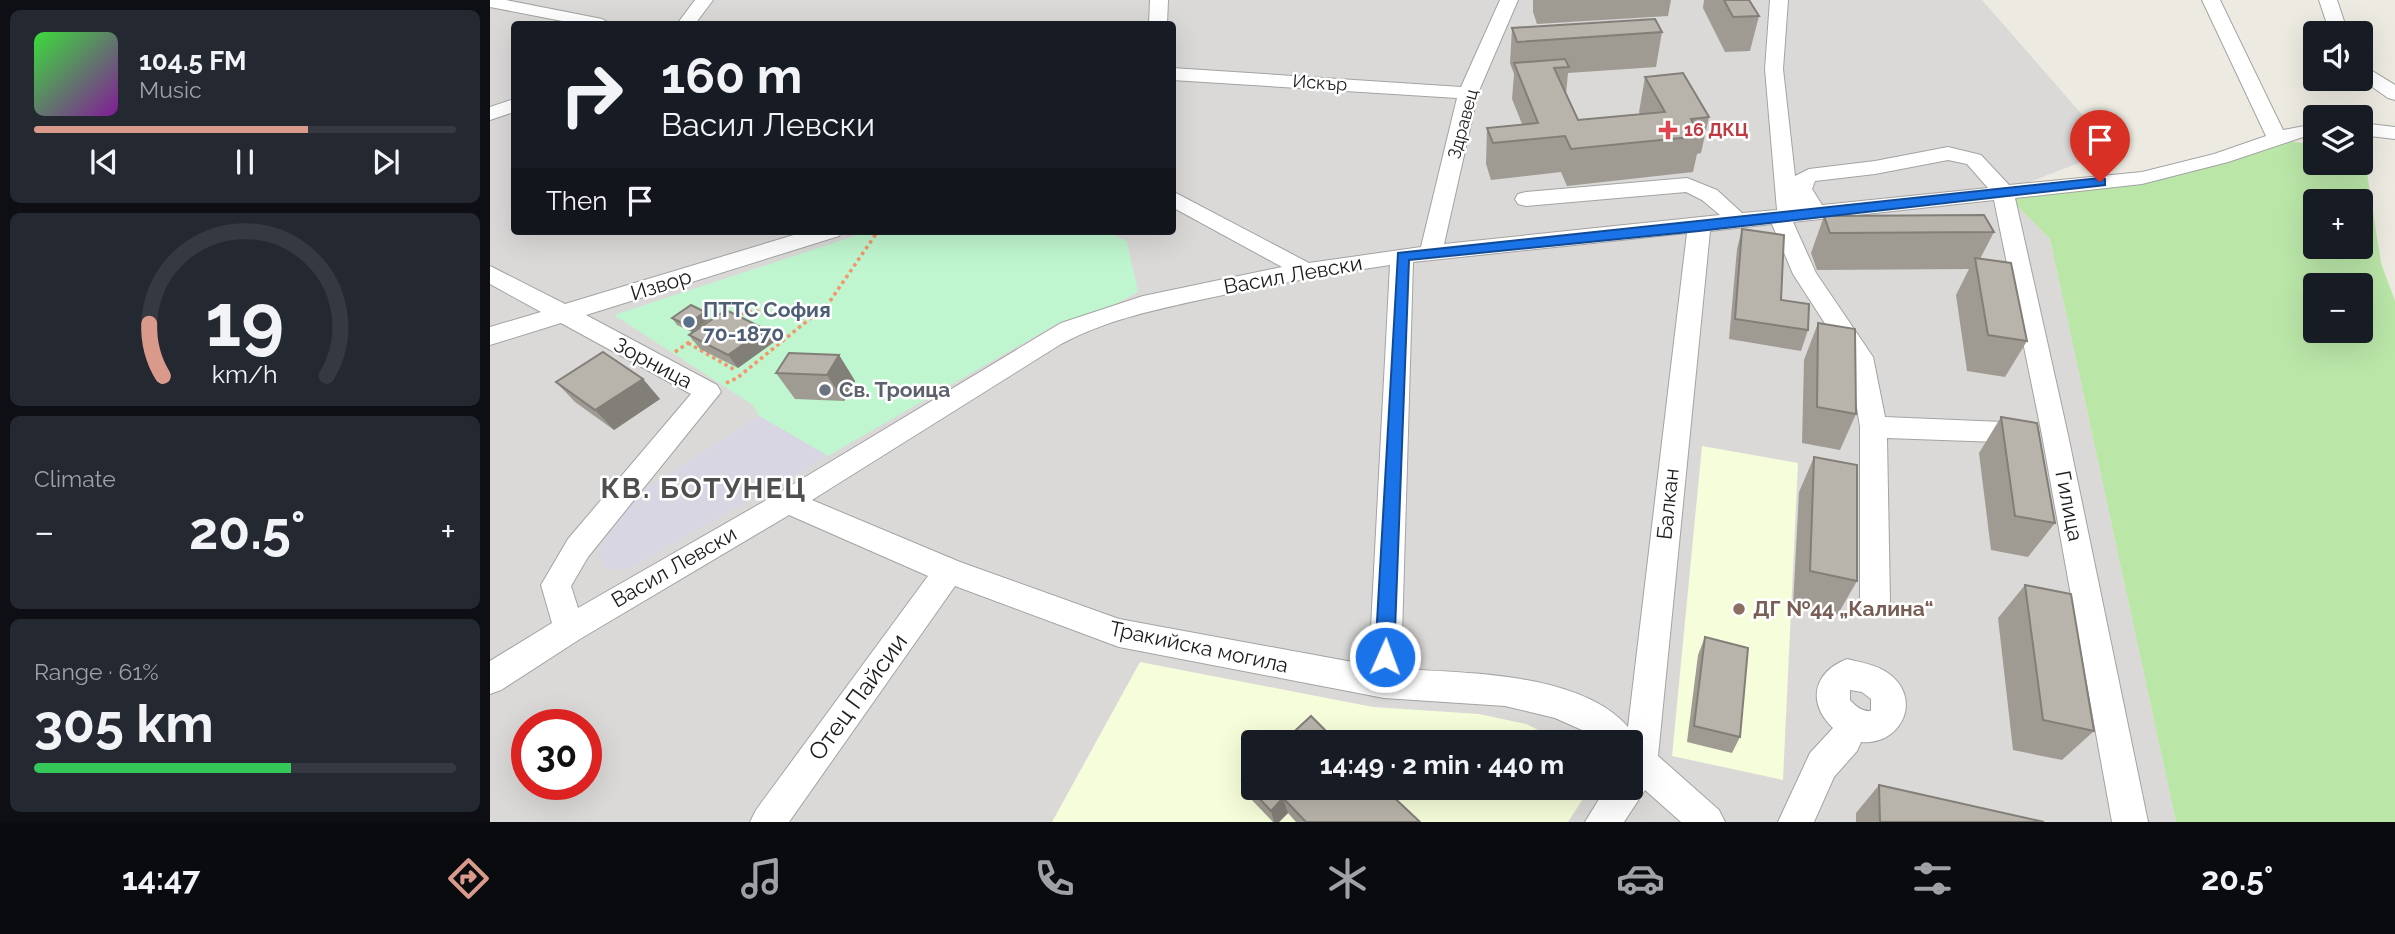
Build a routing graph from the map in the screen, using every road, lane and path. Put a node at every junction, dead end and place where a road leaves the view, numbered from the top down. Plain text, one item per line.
1 (705, 0) edge
2 (1159, 0) edge
3 (1509, 0) edge
4 (1779, 0) edge
5 (2211, 0) edge
6 (2328, 0) edge
7 (490, 2) edge
8 (587, 21) edge
9 (689, 21) edge
10 (1158, 21) edge
11 (2335, 21) edge
12 (1176, 74) edge
13 (2373, 78) edge
14 (1468, 93) junction
15 (2395, 94) edge
16 (511, 105) edge
17 (490, 114) edge
18 (2373, 130) edge
19 (2303, 131) edge
20 (2395, 133) edge
21 (2277, 139) junction
22 (2003, 192) junction
23 (1526, 199) dead end
24 (1176, 200) edge
25 (1817, 213) junction
26 (1784, 217) junction
27 (1738, 222) junction
28 (1699, 227) junction
29 (818, 235) edge
30 (875, 235) edge
31 (1432, 253) junction
32 (1402, 256) junction
33 (1305, 270) junction
34 (490, 274) edge
35 (767, 313) dead end
36 (564, 315) junction
37 (728, 316) edge
38 (490, 336) edge
39 (698, 337) edge
40 (688, 343) junction
41 (706, 354) junction
42 (722, 362) junction
43 (656, 365) junction
44 (735, 370) dead end
45 (708, 392) junction
46 (1873, 427) junction
47 (2056, 435) junction
48 (787, 502) junction
49 (949, 571) junction
50 (1875, 601) dead end
51 (569, 629) junction
52 (490, 679) edge
53 (1384, 683) junction
54 (1851, 723) dead end
55 (1607, 730) edge
56 (1635, 730) edge
57 (1643, 775) edge
58 (1614, 800) edge
59 (768, 822) edge
60 (1603, 822) edge
61 (1707, 822) edge
62 (1796, 822) edge
63 (2130, 822) edge

1 - 9 street
2 - 10 street
3 - 14 street, Здравец
4 - 26 street
5 - 21 street
6 - 11 street
7 - 8 street
12 - 14 street, Искър
13 - 15 street
14 - 31 street, Здравец
16 - 17 street
18 - 20 street
19 - 21 street, Васил Левски
21 - 22 street, Васил Левски
22 - 25 street, Васил Левски
22 - 25 street
22 - 47 street, Гилица
23 - 27 street
24 - 33 street
25 - 26 street, Васил Левски
26 - 27 street, Васил Левски
26 - 46 street
27 - 28 street, Васил Левски
28 - 31 street, Васил Левски
28 - 56 street, Балкан
29 - 36 street, Извор
30 - 45 path
31 - 32 street, Васил Левски
32 - 33 street, Васил Левски
32 - 53 street
33 - 48 street, Васил Левски
34 - 36 street, Зорница
35 - 37 path
36 - 38 street, Извор
36 - 43 street, Зорница
39 - 40 path
40 - 41 path
40 - 43 path
41 - 42 path
41 - 42 path
42 - 44 path
43 - 45 street, Зорница
45 - 51 street, Зорница
46 - 47 street
46 - 50 street
47 - 63 street, Гилица
48 - 49 street, Тракийска могила
48 - 51 street, Васил Левски
49 - 53 street, Тракийска могила
49 - 59 street, Отец Пайсии
51 - 52 street, Васил Левски
53 - 55 street, Тракийска могила
54 - 62 street
57 - 61 street, Тракийска могила
58 - 60 street, Балкан

